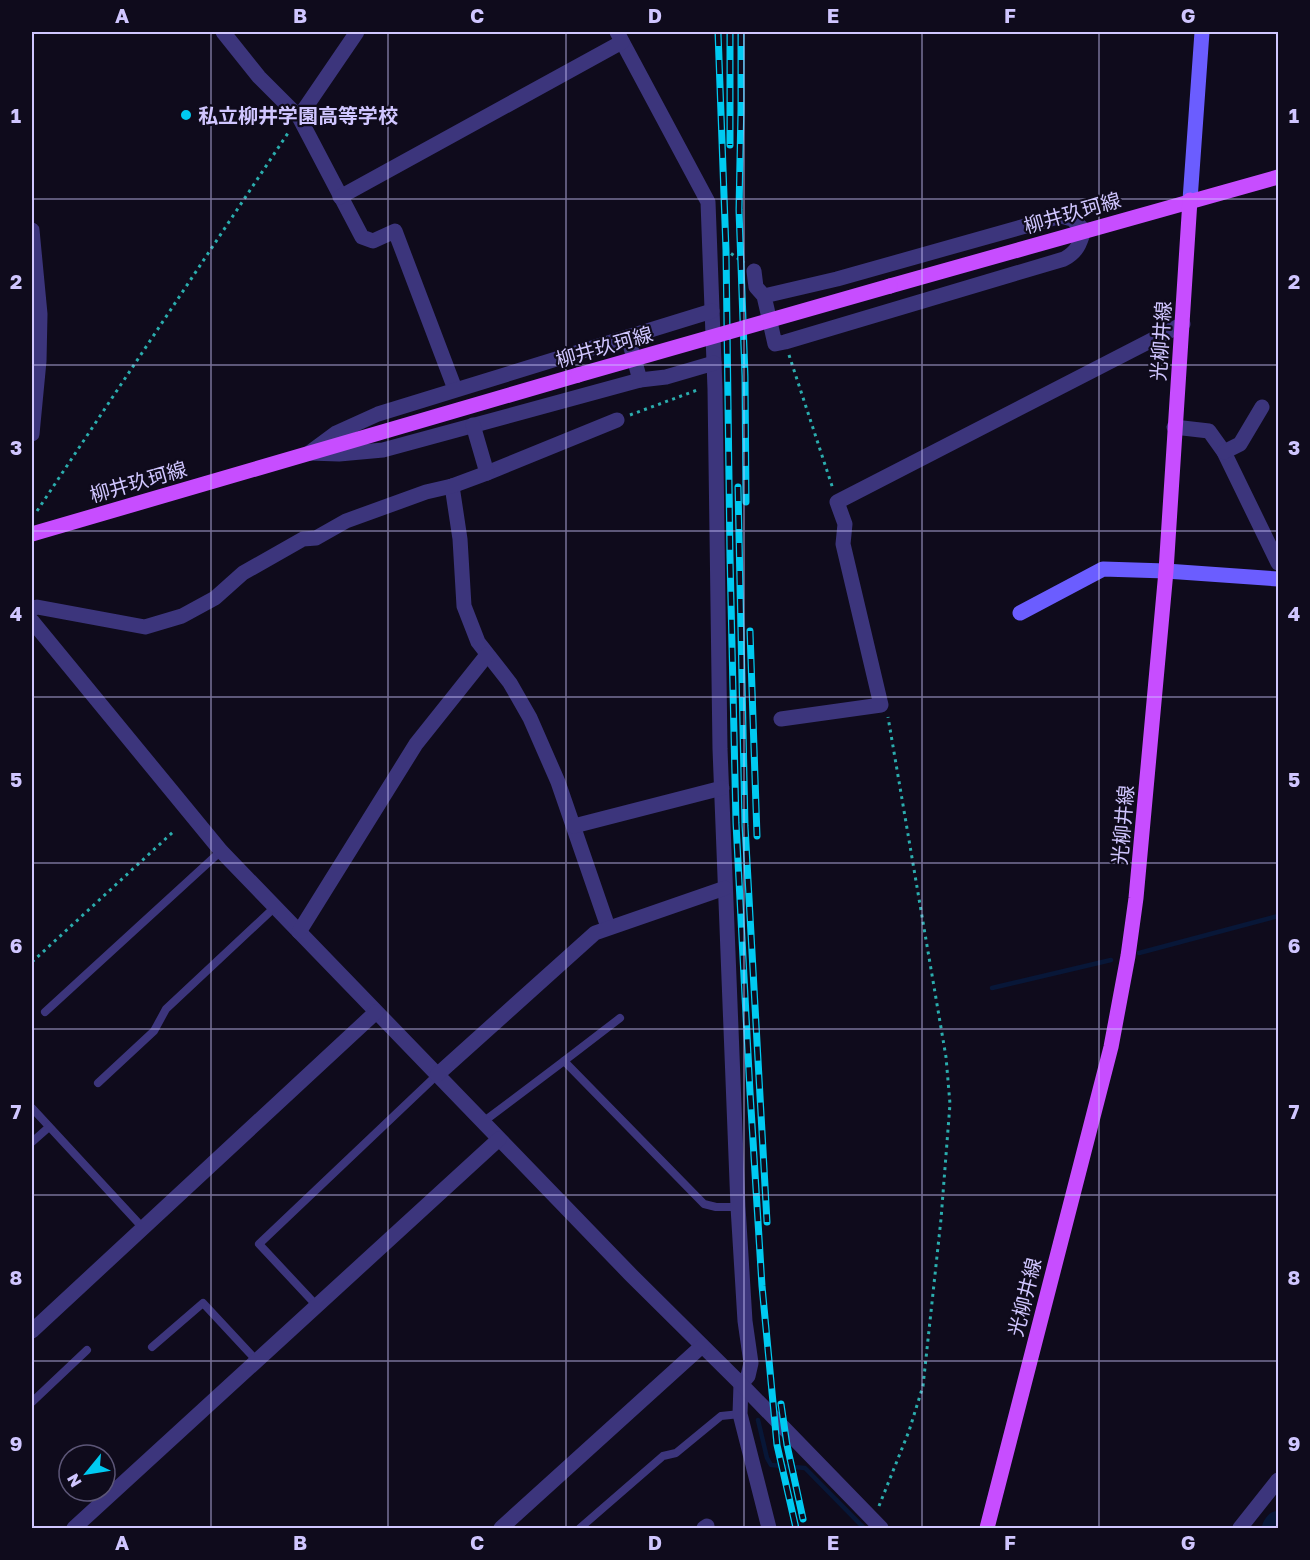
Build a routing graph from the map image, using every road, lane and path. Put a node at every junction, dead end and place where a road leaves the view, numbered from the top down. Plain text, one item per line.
1 (223, 32) edge
2 (357, 32) edge
3 (1202, 32) edge
4 (619, 37) edge
5 (299, 117) junction
6 (1278, 177) edge
7 (340, 197) junction
8 (1190, 200) junction
9 (32, 230) edge
10 (1084, 230) junction
11 (710, 236) junction
12 (754, 271) joint
13 (764, 296) junction
14 (712, 311) junction
15 (1183, 324) junction
16 (628, 337) junction
17 (785, 342) junction
18 (714, 363) junction
19 (640, 380) junction
20 (715, 388) junction
21 (455, 389) junction
22 (1262, 407) dead end
23 (617, 420) joint
24 (473, 425) junction
25 (1174, 427) junction
26 (32, 434) edge
27 (1224, 452) junction
28 (309, 453) junction
29 (487, 473) junction
30 (452, 486) junction
31 (837, 502) junction
32 (37, 511) dead end
33 (32, 534) edge
34 (1278, 563) edge
35 (1166, 571) junction
36 (1278, 579) edge
37 (32, 609) edge
38 (1020, 613) dead end
39 (32, 621) edge
40 (487, 655) junction
41 (881, 705) junction
42 (781, 719) dead end
43 (722, 788) junction
44 (574, 826) junction
45 (173, 832) dead end
46 (221, 851) junction
47 (726, 888) junction
48 (275, 907) junction
49 (608, 927) junction
50 (299, 932) junction
51 (32, 962) edge
52 (45, 1012) dead end
53 (376, 1012) junction
54 (620, 1018) dead end
55 (564, 1061) junction
56 (437, 1075) junction
57 (98, 1083) dead end
58 (32, 1108) edge
59 (483, 1122) junction
60 (49, 1126) junction
61 (499, 1139) junction
62 (32, 1142) edge
63 (738, 1207) junction
64 (143, 1228) junction
65 (317, 1306) junction
66 (32, 1331) edge
67 (702, 1346) junction
68 (152, 1347) dead end
69 (87, 1350) dead end
70 (257, 1361) junction
71 (741, 1384) junction
72 (32, 1402) edge
73 (740, 1414) junction
74 (1278, 1480) edge
75 (876, 1524) edge
76 (75, 1528) edge
77 (501, 1528) edge
78 (580, 1528) edge
79 (769, 1528) edge
80 (987, 1528) edge
81 (1240, 1528) edge

1 - 5 street
2 - 5 street
3 - 8 street
4 - 7 street
4 - 11 street
5 - 7 street
5 - 32 path
6 - 8 main road
7 - 21 street
8 - 10 main road, 柳井玖珂線
8 - 15 main road, 光柳井線
9 - 26 street
10 - 13 street
10 - 17 street
10 - 28 main road, 柳井玖珂線, bridge
11 - 12 path
11 - 14 street
12 - 13 street
13 - 17 street
14 - 16 street
14 - 18 street
15 - 25 main road, 光柳井線
15 - 31 street
16 - 19 street
16 - 21 street
17 - 31 path
18 - 19 street
18 - 20 street
19 - 24 street
20 - 23 path
20 - 43 street
21 - 28 street
22 - 27 street
23 - 29 street
24 - 28 street
24 - 29 street
25 - 27 street
25 - 35 main road, 光柳井線
27 - 34 street
28 - 33 main road, 柳井玖珂線
29 - 30 street
30 - 37 street
30 - 40 street
31 - 41 street
35 - 36 street
35 - 38 street
35 - 80 main road, 光柳井線
39 - 46 street
40 - 44 street
40 - 50 street
41 - 42 street
41 - 75 path
43 - 44 street
43 - 47 street
44 - 49 street
45 - 51 path
46 - 48 street
46 - 52 lane
47 - 49 street
47 - 63 street
48 - 50 street
48 - 57 lane
49 - 56 street
50 - 53 street
53 - 56 street
53 - 64 street
54 - 55 lane
55 - 59 lane
55 - 63 lane
56 - 59 street
56 - 65 lane
58 - 60 lane
59 - 61 street
60 - 62 lane
60 - 64 lane
61 - 65 street
61 - 67 street
63 - 71 street
64 - 66 street
65 - 70 street
67 - 71 street
67 - 77 street
68 - 70 lane
69 - 72 lane
70 - 76 street
71 - 73 street
71 - 75 street
73 - 78 lane
73 - 79 street
74 - 81 street

